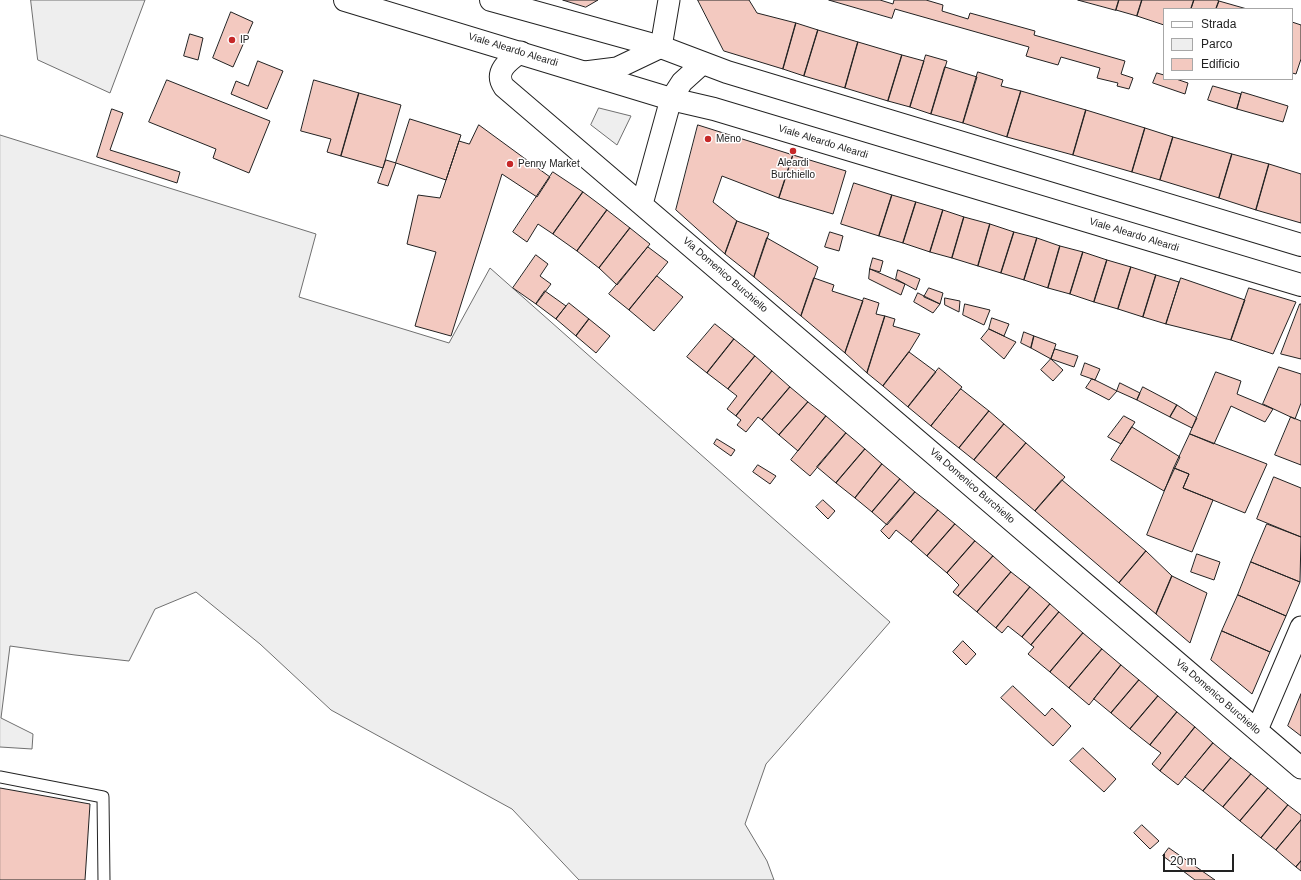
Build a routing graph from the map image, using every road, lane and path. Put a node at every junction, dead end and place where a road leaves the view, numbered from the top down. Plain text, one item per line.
1 (345, 0) edge
2 (491, 0) edge
3 (669, 0) edge
4 (661, 47) junction
5 (521, 52) junction
6 (702, 63) junction
7 (585, 72) junction
8 (671, 99) junction
9 (642, 204) junction
10 (1301, 245) edge
11 (1301, 284) edge
12 (1301, 627) edge
13 (1257, 730) junction
14 (1301, 768) edge
15 (0, 777) edge
16 (104, 880) edge

1 - 5 main road, Viale Aleardo Aleardi
2 - 4 main road
3 - 4 street
4 - 6 main road
4 - 7 street
5 - 7 main road, Viale Aleardo Aleardi
5 - 9 street, Via Domenico Burchiello
6 - 8 street
6 - 10 main road
7 - 8 main road, Viale Aleardo Aleardi
8 - 9 street
8 - 11 main road, Viale Aleardo Aleardi
9 - 13 street, Via Domenico Burchiello
12 - 13 street
13 - 14 street, Via Domenico Burchiello
15 - 16 lane

